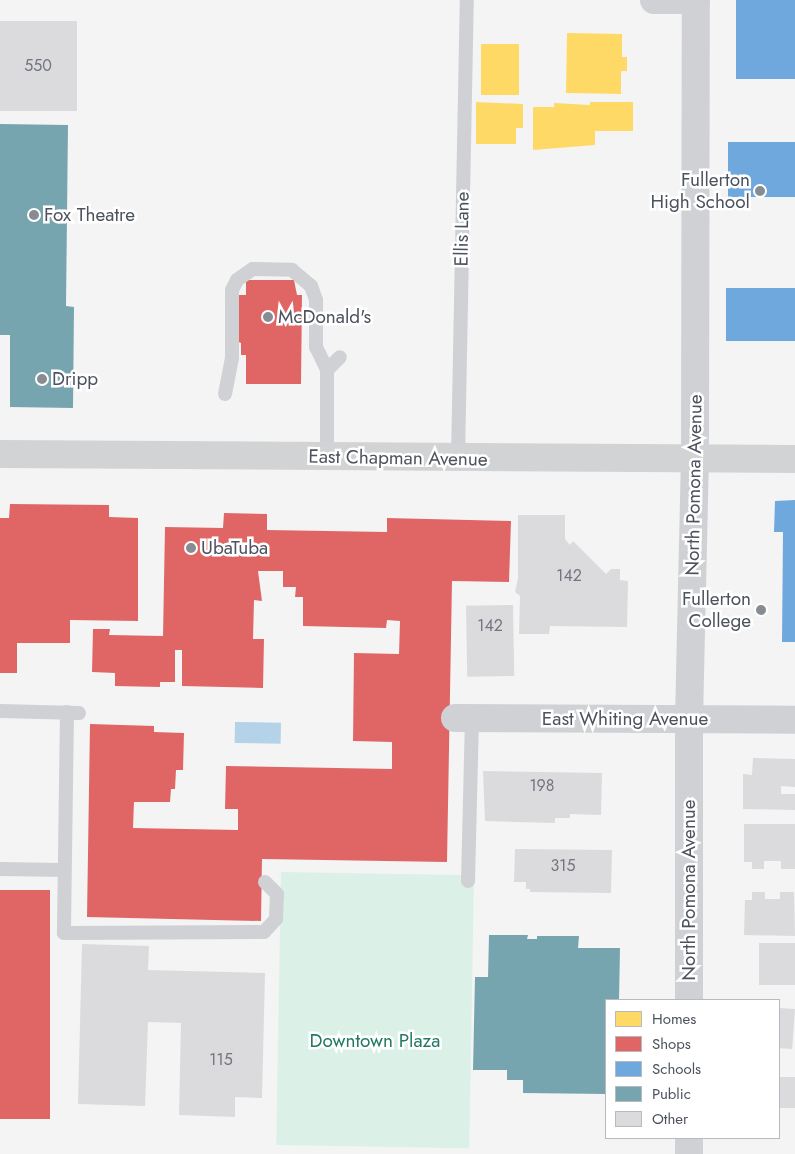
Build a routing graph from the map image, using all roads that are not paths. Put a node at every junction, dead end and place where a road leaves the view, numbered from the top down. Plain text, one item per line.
1 (467, 0) edge
2 (654, 0) edge
3 (696, 0) edge
4 (340, 357) dead end
5 (327, 370) junction
6 (225, 394) dead end
7 (0, 454) edge
8 (327, 457) junction
9 (458, 458) junction
10 (795, 459) edge
11 (695, 461) junction
12 (0, 711) edge
13 (463, 718) joint
14 (689, 720) junction
15 (795, 720) edge
16 (0, 869) edge
17 (64, 870) junction
18 (468, 881) dead end
19 (265, 882) dead end
20 (689, 999) edge
21 (689, 1139) edge
22 (689, 1154) edge

1 - 9 lane, Ellis Lane
2 - 3 street
3 - 11 street, North Pomona Avenue
4 - 5 lane
5 - 6 lane
5 - 8 lane
7 - 8 main road, East Chapman Avenue
8 - 9 main road, East Chapman Avenue
9 - 11 main road, East Chapman Avenue
10 - 11 main road, East Chapman Avenue
11 - 14 street, North Pomona Avenue
12 - 17 lane
13 - 14 street, East Whiting Avenue
13 - 18 lane
14 - 15 street, East Whiting Avenue
14 - 20 street, North Pomona Avenue
16 - 17 lane
17 - 19 lane
21 - 22 street

